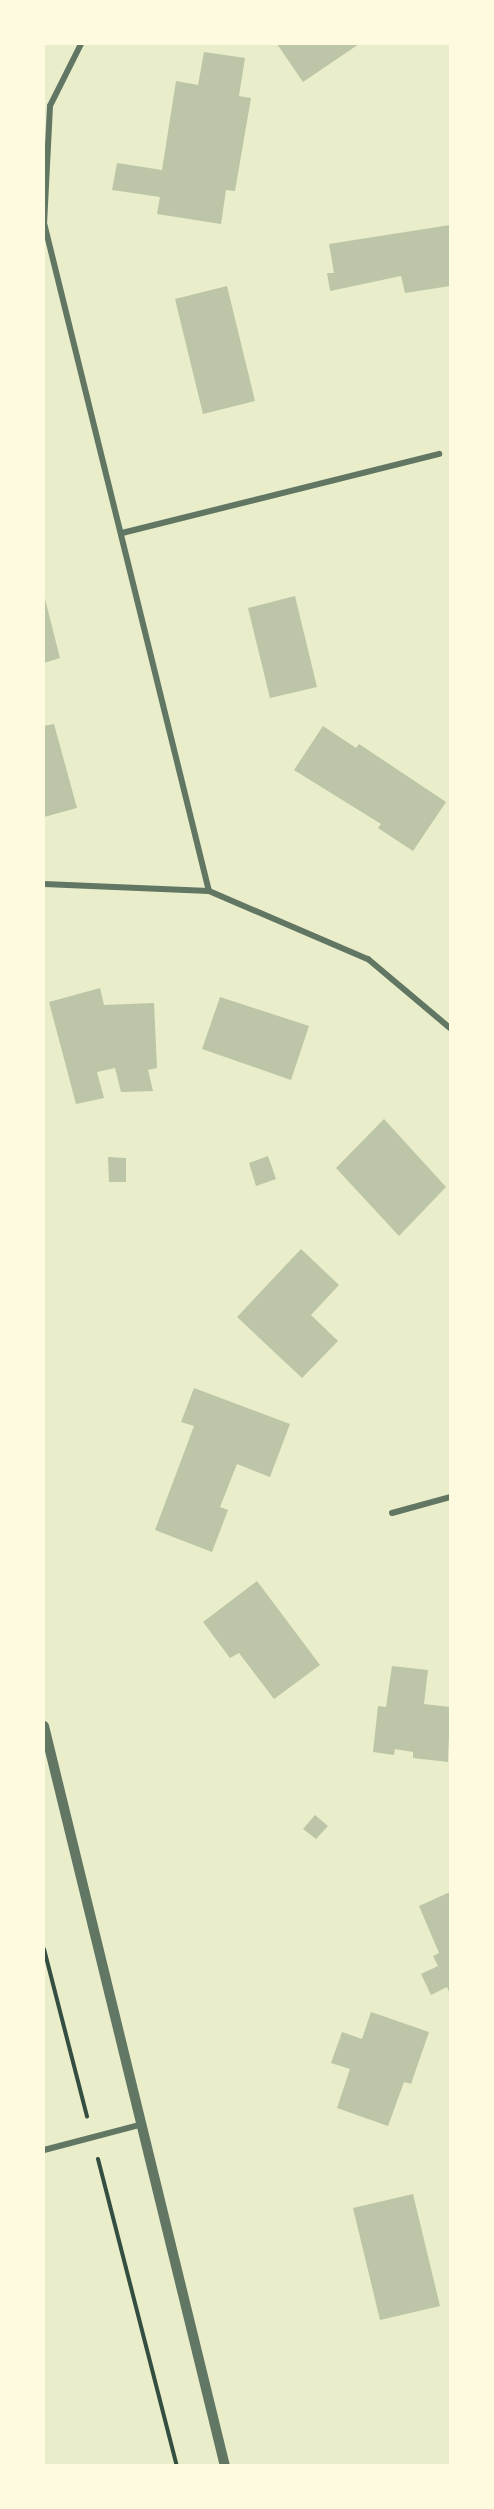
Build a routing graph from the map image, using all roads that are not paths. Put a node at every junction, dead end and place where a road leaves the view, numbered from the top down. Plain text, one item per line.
1 (81, 44) edge
2 (439, 454) dead end
3 (122, 533) junction
4 (44, 884) edge
5 (209, 891) junction
6 (450, 1028) edge
7 (450, 1497) edge
8 (392, 1513) dead end
9 (44, 1726) edge
10 (139, 2125) junction
11 (44, 2150) edge
12 (225, 2466) edge

1 - 3 street
2 - 3 street
3 - 5 street
4 - 5 street
5 - 6 street
7 - 8 street
9 - 10 street
10 - 11 street
10 - 12 street

